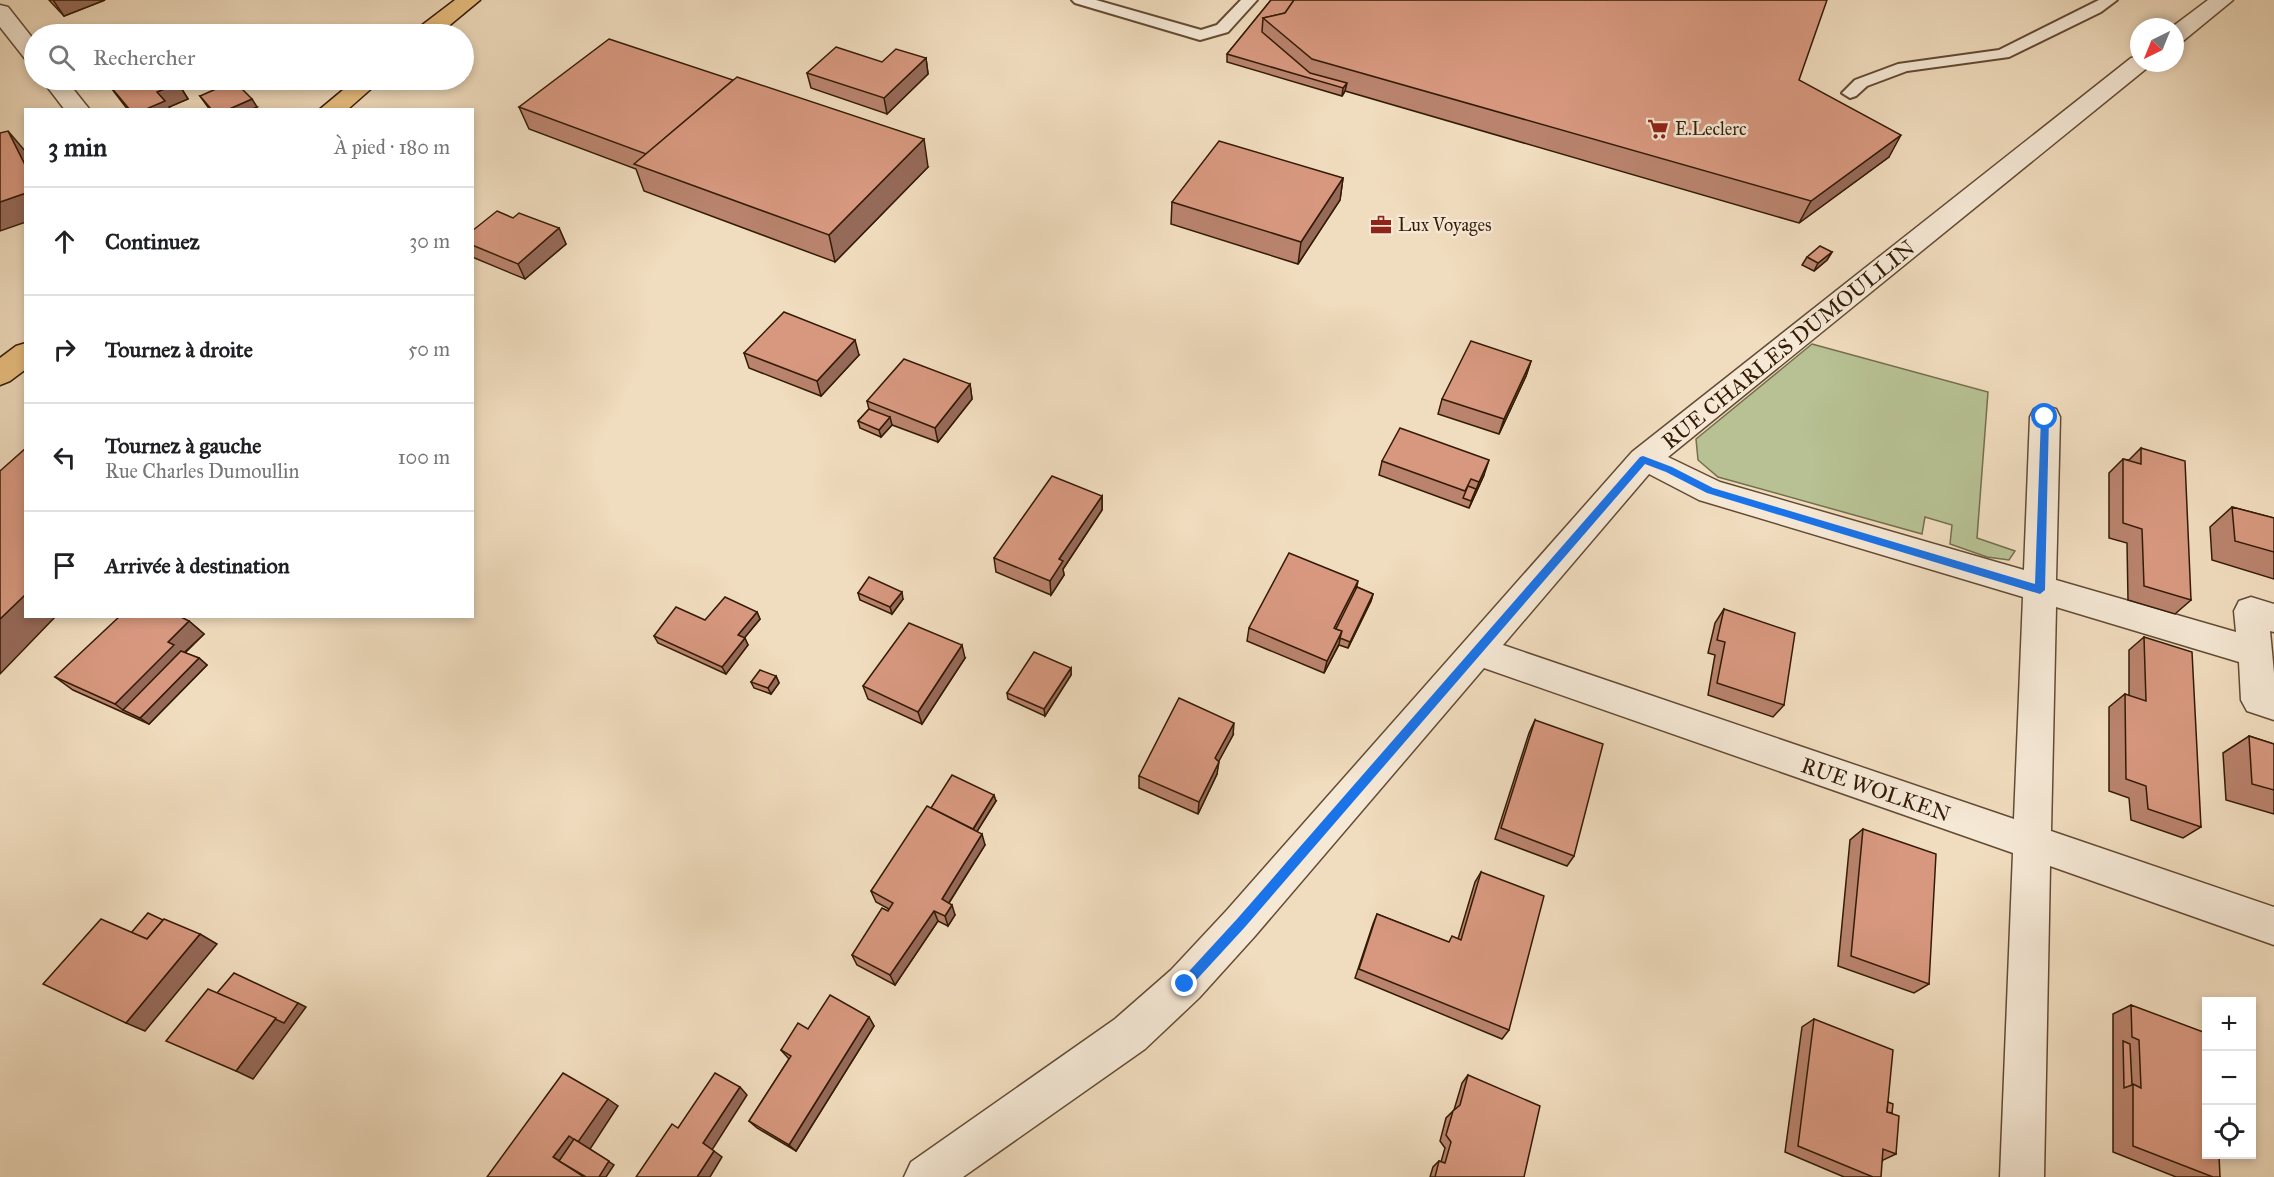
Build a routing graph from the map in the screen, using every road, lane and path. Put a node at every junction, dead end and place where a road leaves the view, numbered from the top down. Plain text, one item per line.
1 (469, 0) edge
2 (1080, 0) edge
3 (1249, 0) edge
4 (2109, 0) edge
5 (2222, 0) edge
6 (0, 12) edge
7 (438, 24) edge
8 (2184, 29) edge
9 (24, 42) edge
10 (2130, 70) edge
11 (62, 90) edge
12 (356, 90) edge
13 (1850, 93) dead end
14 (76, 108) edge
15 (334, 108) edge
16 (24, 355) edge
17 (0, 374) edge
18 (2045, 417) dead end
19 (1643, 460) junction
20 (2040, 590) junction
21 (2274, 618) edge
22 (1478, 651) junction
23 (2254, 652) junction
24 (2274, 705) edge
25 (2032, 844) junction
26 (2274, 926) edge
27 (926, 1177) edge
28 (2022, 1177) edge

1 - 7 main road
2 - 3 lane
4 - 13 lane
5 - 8 street
6 - 9 street
10 - 19 street, RUE CHARLES DUMOULLIN
11 - 14 street
12 - 15 main road
16 - 17 main road
18 - 20 street
19 - 20 street
19 - 22 street, RUE CHARLES DUMOULLIN
20 - 23 street
20 - 25 street
21 - 23 street
22 - 25 street, RUE WOLKEN
22 - 27 street, RUE CHARLES DUMOULLIN
23 - 24 street
25 - 26 street, RUE WOLKEN
25 - 28 street

